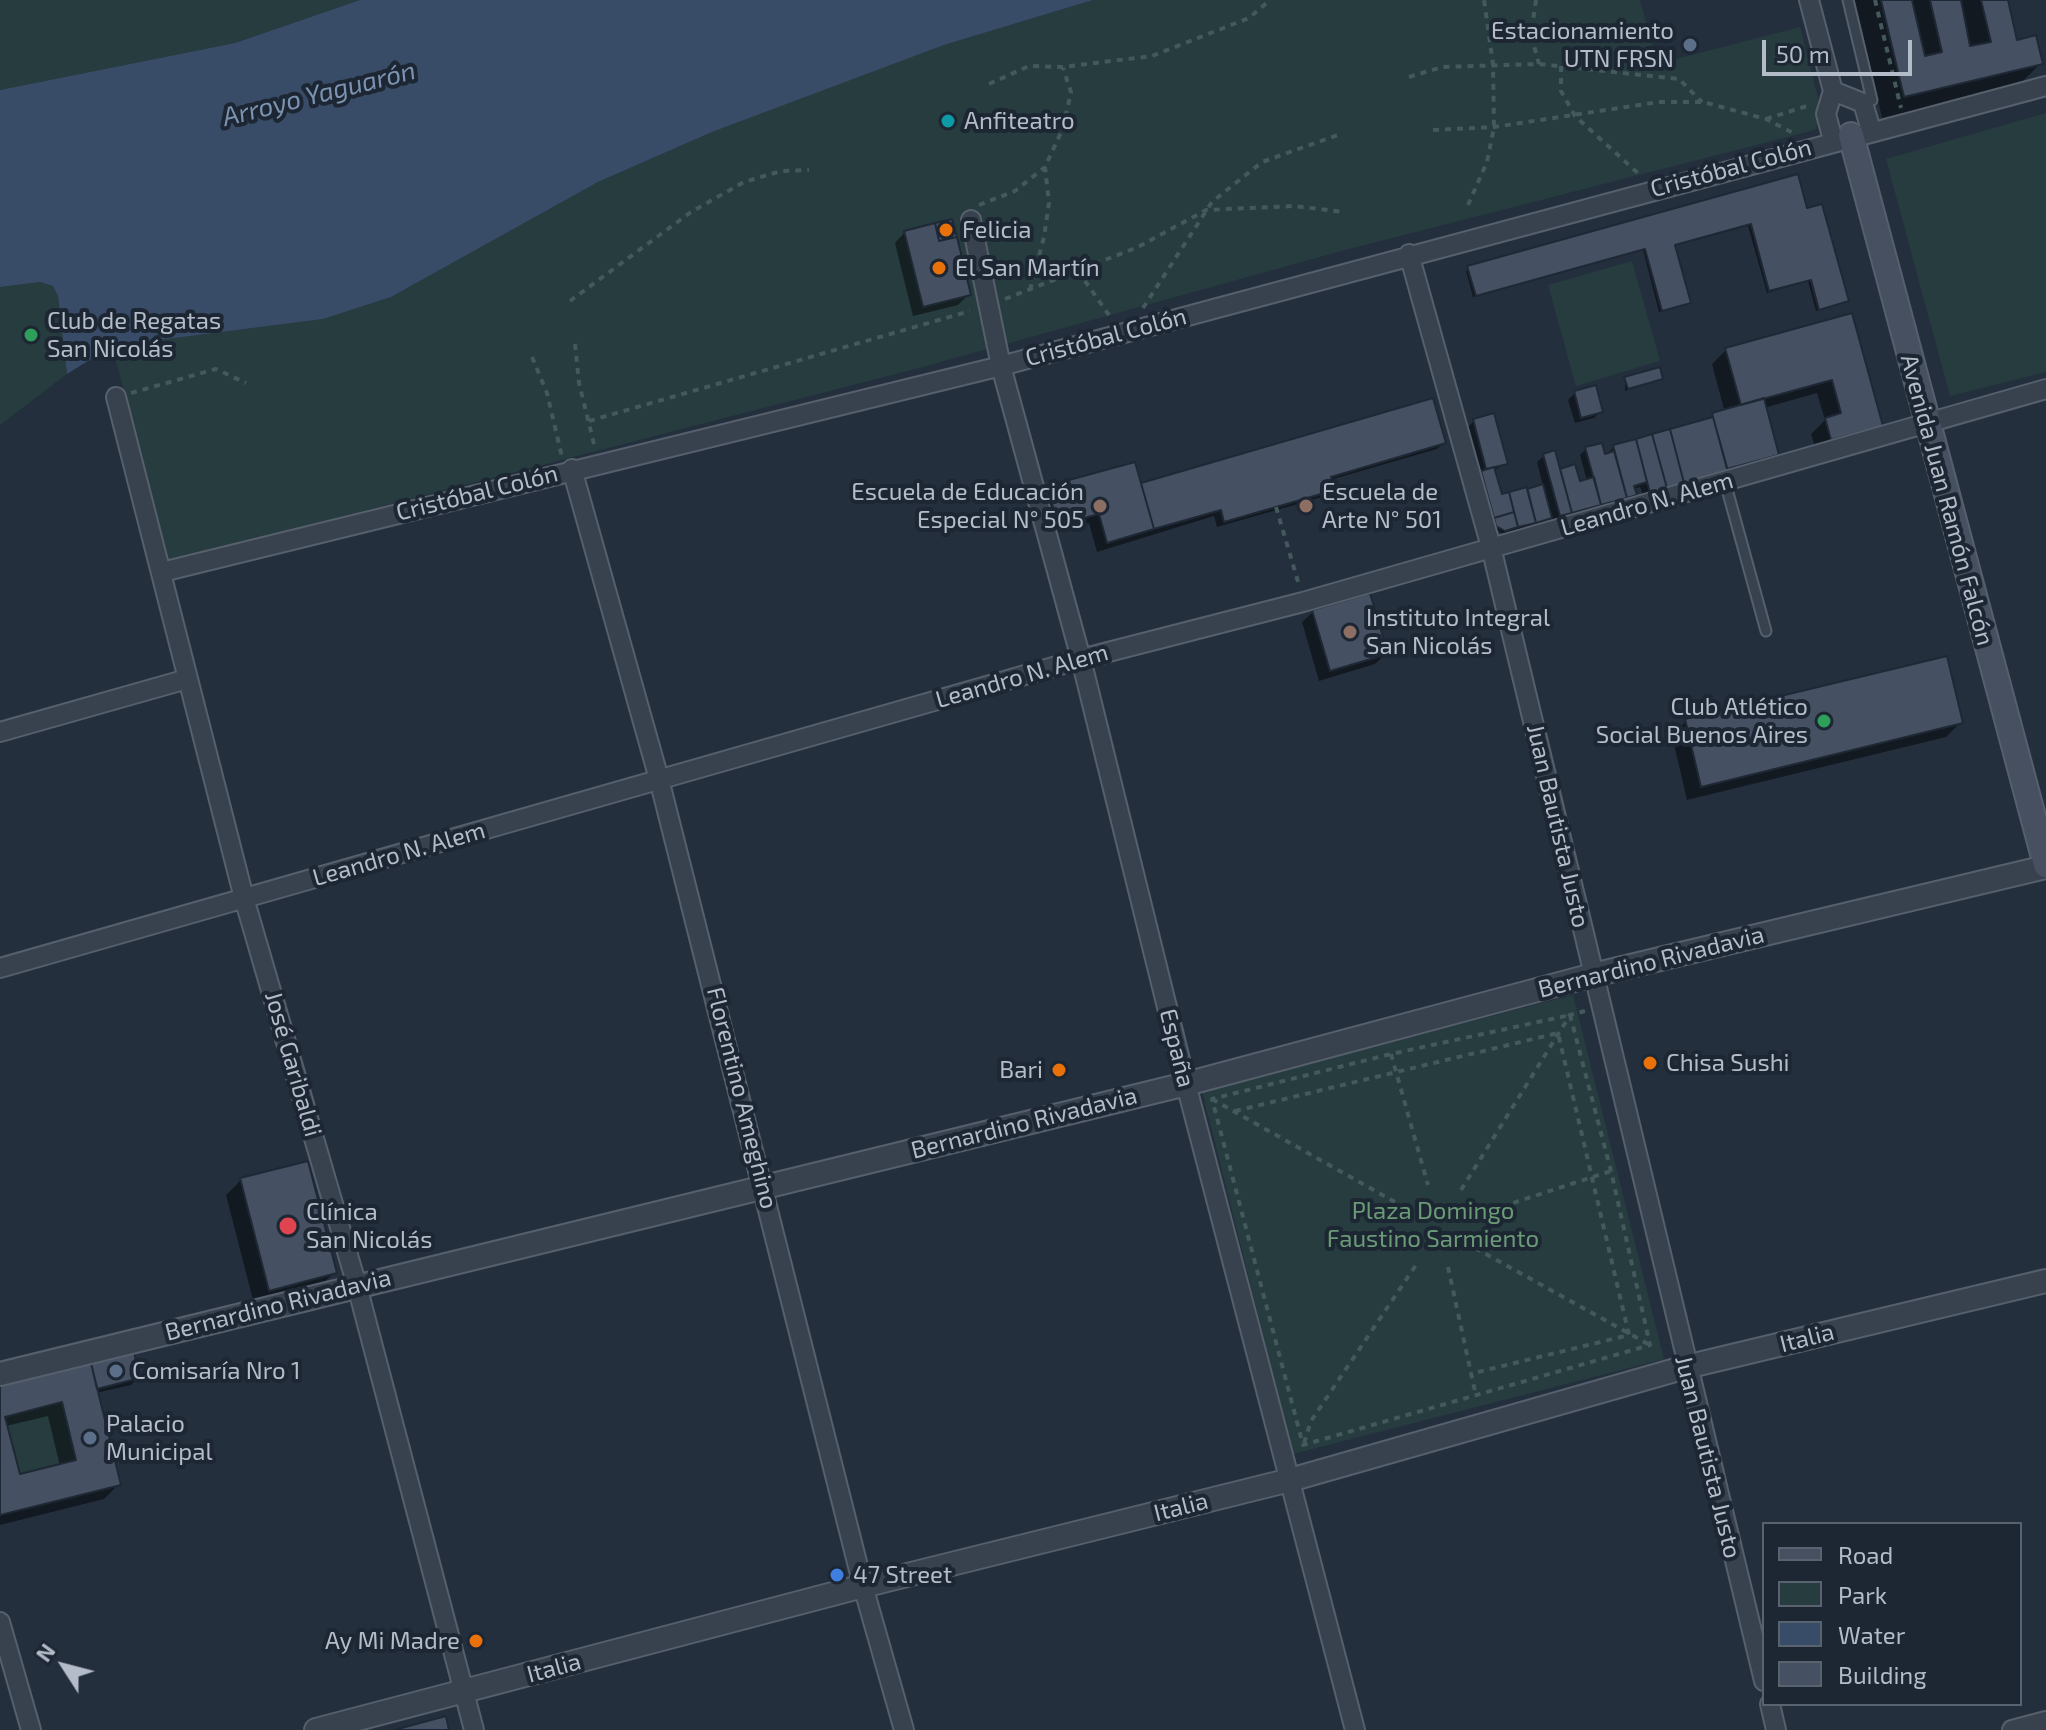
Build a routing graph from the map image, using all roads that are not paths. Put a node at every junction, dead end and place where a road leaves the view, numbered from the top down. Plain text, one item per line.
1 (1809, 0) edge
2 (1848, 0) edge
3 (2046, 86) edge
4 (1832, 95) junction
5 (1863, 103) junction
6 (1843, 138) junction
7 (975, 213) road end
8 (1409, 254) junction
9 (1001, 366) junction
10 (2046, 389) edge
11 (116, 397) road end
12 (1926, 424) junction
13 (568, 470) junction
14 (1725, 482) junction
15 (1491, 547) junction
16 (162, 572) junction
17 (1766, 631) dead end
18 (1081, 659) junction
19 (187, 679) junction
20 (0, 732) edge
21 (659, 779) junction
22 (2046, 866) edge
23 (244, 898) junction
24 (0, 968) edge
25 (1593, 975) junction
26 (1186, 1084) junction
27 (764, 1186) junction
28 (2046, 1281) edge
29 (357, 1286) junction
30 (1686, 1367) junction
31 (0, 1374) edge
32 (1290, 1480) junction
33 (863, 1586) junction
34 (0, 1622) edge
35 (1762, 1673) edge
36 (464, 1692) junction
37 (1770, 1706) edge
38 (2046, 1721) edge
39 (31, 1730) edge
40 (316, 1730) edge
41 (474, 1730) edge
42 (904, 1730) edge
43 (1355, 1730) edge
44 (1776, 1730) edge
45 (2012, 1730) edge

1 - 4 street
2 - 5 lane
3 - 6 street, Cristóbal Colón
4 - 5 street
4 - 6 street
5 - 6 street
6 - 8 street, Cristóbal Colón
6 - 12 main road, Avenida Juan Ramón Falcón
7 - 9 street, España
8 - 9 street, Cristóbal Colón
8 - 15 street, Juan Bautista Justo
9 - 13 street, Cristóbal Colón
9 - 18 street, España
10 - 12 street, Leandro N. Alem
11 - 16 street, José Garibaldi
12 - 14 street, Leandro N. Alem
12 - 22 main road, Avenida Juan Ramón Falcón
13 - 16 street, Cristóbal Colón
13 - 21 street, Florentino Ameghino
14 - 15 street, Leandro N. Alem
14 - 17 lane
15 - 18 street, Leandro N. Alem
15 - 25 street, Juan Bautista Justo
16 - 19 street, José Garibaldi
18 - 21 street, Leandro N. Alem
18 - 26 street, España
19 - 20 street
19 - 23 street, José Garibaldi
21 - 23 street, Leandro N. Alem
21 - 27 street, Florentino Ameghino
22 - 25 street, Bernardino Rivadavia
23 - 24 street, Leandro N. Alem
23 - 29 street, José Garibaldi
25 - 26 street, Bernardino Rivadavia
25 - 30 street, Juan Bautista Justo
26 - 27 street, Bernardino Rivadavia
26 - 32 street, España
27 - 29 street, Bernardino Rivadavia
27 - 33 street, Florentino Ameghino
28 - 30 street, Italia
29 - 31 street, Bernardino Rivadavia
29 - 36 street, José Garibaldi
30 - 32 street, Italia
30 - 35 street, Juan Bautista Justo
32 - 33 street, Italia
32 - 43 street, España
33 - 36 street, Italia
33 - 42 street, Florentino Ameghino
34 - 39 street
36 - 40 street, Italia
36 - 41 street, José Garibaldi
37 - 44 street
38 - 45 street

